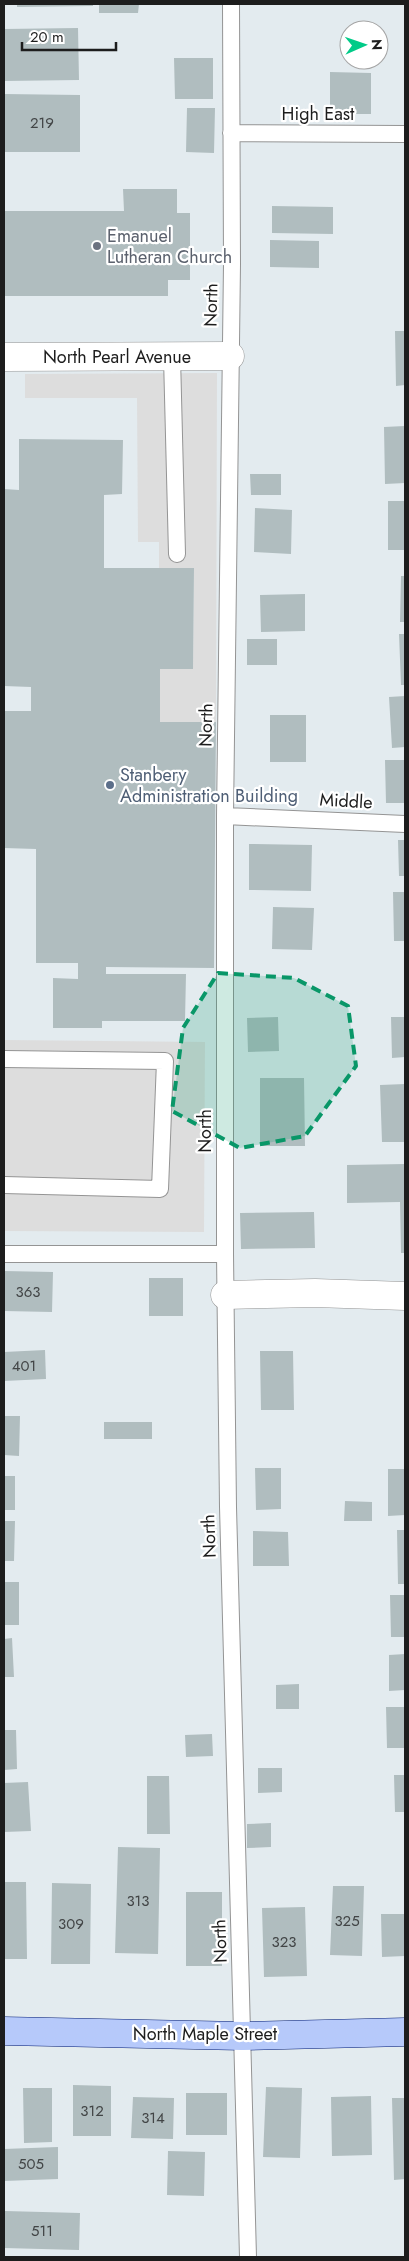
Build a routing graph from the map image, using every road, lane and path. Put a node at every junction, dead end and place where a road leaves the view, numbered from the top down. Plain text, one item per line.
1 (231, 4) edge
2 (231, 133) junction
3 (405, 134) edge
4 (230, 356) junction
5 (4, 357) edge
6 (172, 357) junction
7 (177, 554) dead end
8 (225, 816) junction
9 (405, 824) edge
10 (4, 1059) edge
11 (4, 1185) edge
12 (4, 1254) edge
13 (225, 1254) junction
14 (226, 1296) junction
15 (405, 1296) edge
16 (4, 2031) edge
17 (405, 2032) edge
18 (242, 2036) junction
19 (248, 2257) edge

1 - 2 lane, North
2 - 3 lane, High East
2 - 4 lane, North
4 - 6 street, North Pearl Avenue
4 - 8 lane, North
5 - 6 street, North Pearl Avenue
6 - 7 lane
8 - 9 lane, Middle
8 - 13 lane, North
10 - 11 lane
12 - 13 lane
13 - 14 lane, North
14 - 15 street
14 - 18 lane, North
16 - 18 street, North Maple Street
17 - 18 street, North Maple Street
18 - 19 lane, North

